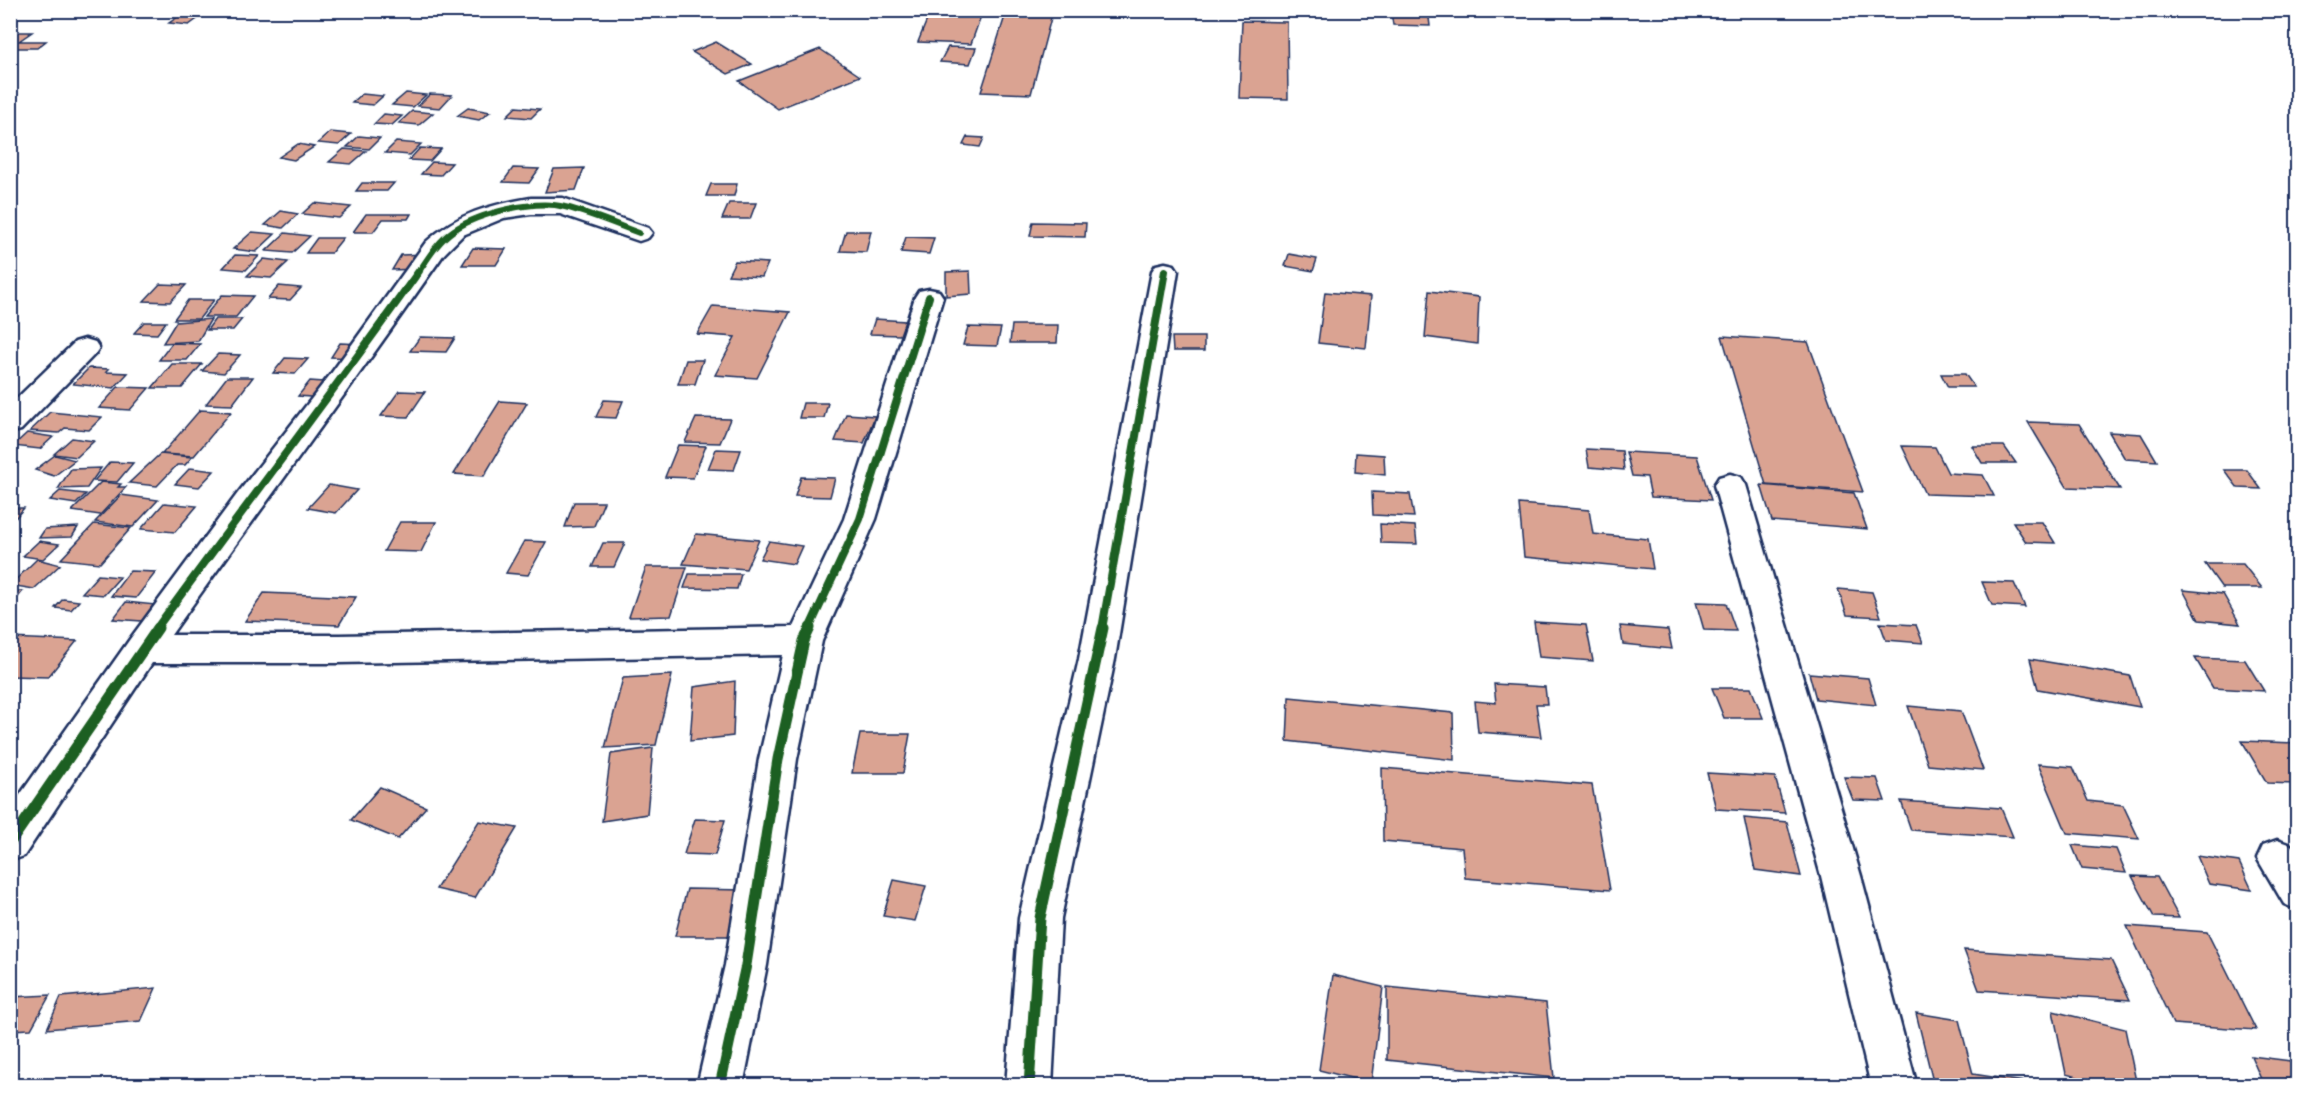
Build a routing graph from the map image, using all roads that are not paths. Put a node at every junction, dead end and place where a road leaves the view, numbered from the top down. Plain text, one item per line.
1 (639, 233) dead end
2 (1165, 271) dead end
3 (928, 297) dead end
4 (85, 348) dead end
5 (10, 423) edge
6 (1731, 484) dead end
7 (804, 641) junction
8 (142, 649) junction
9 (10, 843) edge
10 (2277, 858) dead end
11 (2298, 891) edge
12 (720, 1086) edge
13 (1029, 1086) edge
14 (1894, 1086) edge

1 - 8 street
2 - 13 street
3 - 7 street
4 - 5 street
6 - 14 street
7 - 8 street
7 - 12 street
8 - 9 street
10 - 11 street

